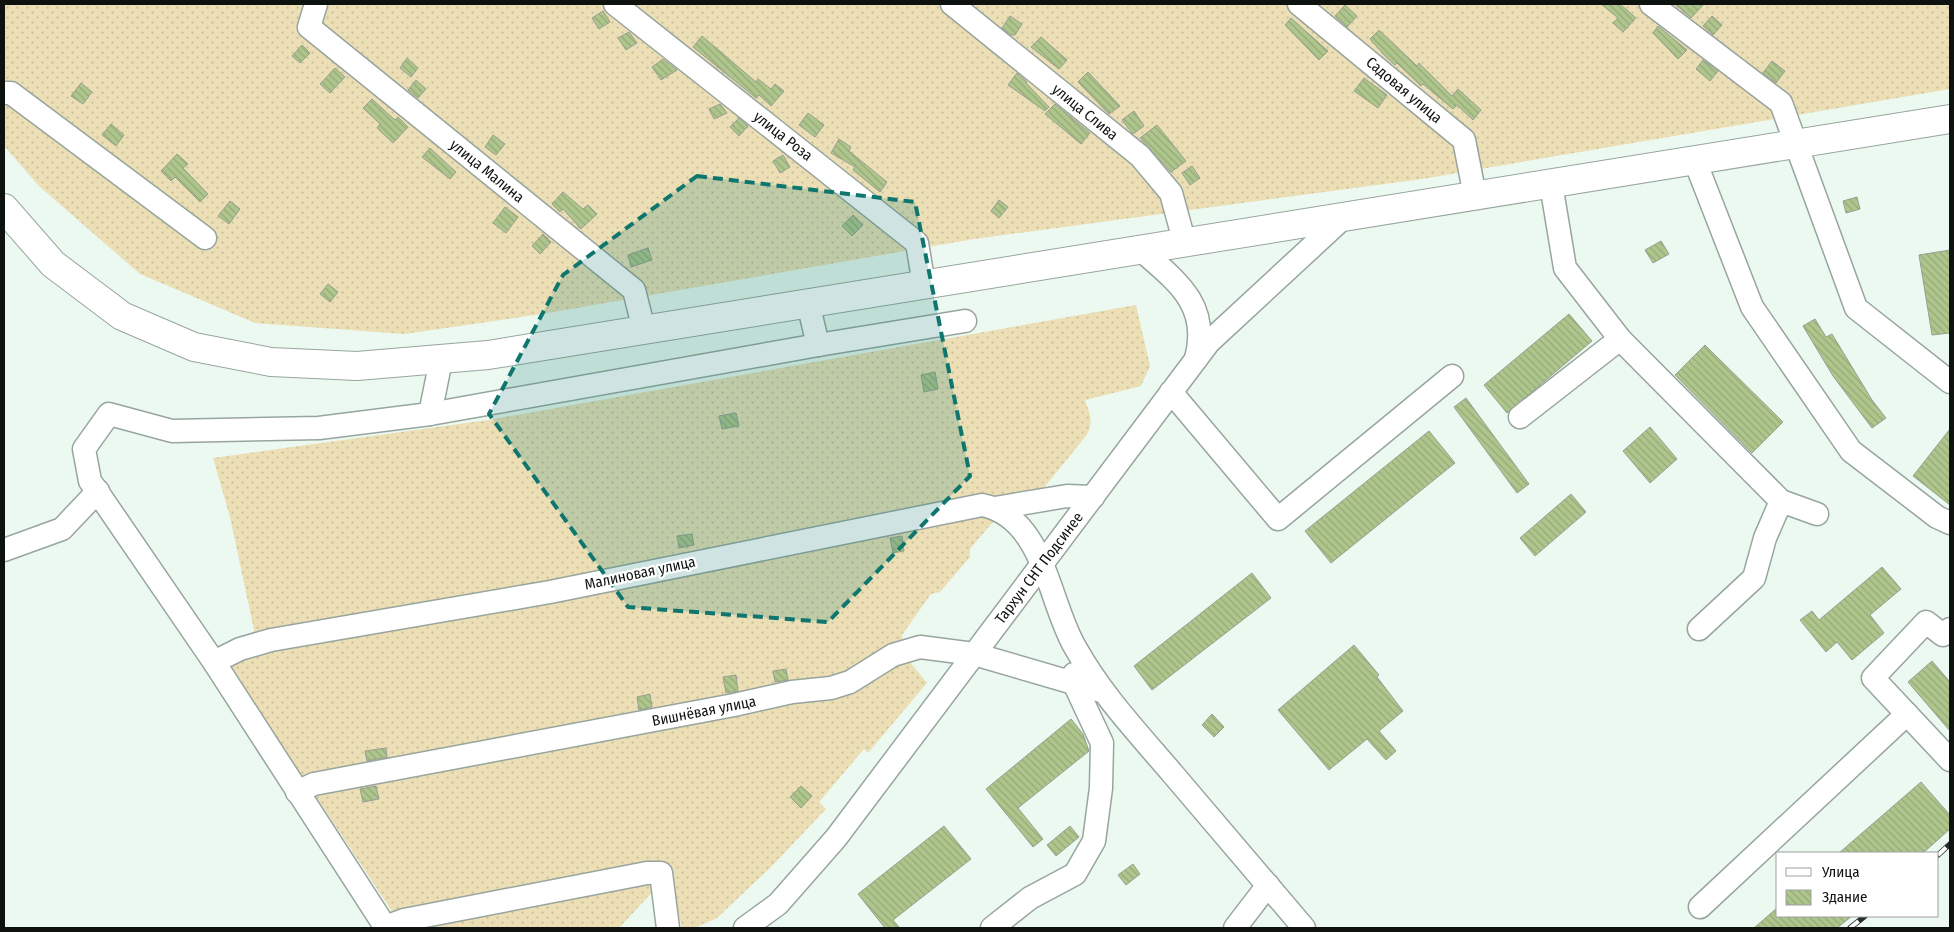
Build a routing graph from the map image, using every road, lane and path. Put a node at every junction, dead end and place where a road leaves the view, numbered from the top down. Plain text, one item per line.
1 (316, 4) edge
2 (615, 4) edge
3 (952, 4) edge
4 (1299, 4) edge
5 (1651, 4) edge
6 (4, 93) edge
7 (1950, 119) edge
8 (1794, 144) junction
9 (1694, 161) junction
10 (1551, 184) junction
11 (1475, 196) junction
12 (4, 208) edge
13 (1343, 218) junction
14 (205, 238) dead end
15 (1185, 244) junction
16 (1142, 251) junction
17 (924, 285) junction
18 (808, 303) junction
19 (965, 321) dead end
20 (644, 330) junction
21 (1620, 339) junction
22 (818, 345) junction
23 (441, 360) junction
24 (1195, 360) junction
25 (1452, 376) dead end
26 (1950, 382) edge
27 (1171, 392) junction
28 (430, 414) junction
29 (1520, 417) dead end
30 (98, 491) junction
31 (1093, 497) junction
32 (1782, 501) junction
33 (995, 508) junction
34 (1817, 514) dead end
35 (1950, 523) edge
36 (4, 550) edge
37 (1042, 564) junction
38 (1699, 629) dead end
39 (1950, 629) edge
40 (1073, 645) junction
41 (974, 654) junction
42 (214, 662) junction
43 (1074, 683) junction
44 (1101, 691) junction
45 (1907, 714) junction
46 (1950, 760) edge
47 (297, 792) junction
48 (1268, 885) junction
49 (1700, 908) dead end
50 (385, 928) edge
51 (668, 928) edge
52 (745, 928) edge
53 (992, 928) edge
54 (1235, 928) edge
55 (1304, 928) edge

1 - 20 street, улица Малина
2 - 17 street, улица Роза
3 - 15 street, улица Слива
4 - 11 street, Садовая улица
5 - 8 street
6 - 14 street
7 - 8 main road
8 - 9 main road
8 - 26 street
9 - 10 main road
9 - 35 street
10 - 11 main road
10 - 21 street
11 - 13 main road
12 - 23 main road
13 - 15 main road
13 - 24 street, Тархун СНТ Подсинее
15 - 16 main road
16 - 17 main road
16 - 24 street
17 - 18 main road
18 - 20 main road
18 - 22 street
19 - 22 street
20 - 23 main road
21 - 29 street
21 - 32 street
22 - 28 street
23 - 28 street
24 - 27 street, Тархун СНТ Подсинее
25 - 27 street
27 - 31 street, Тархун СНТ Подсинее
28 - 30 street
30 - 36 street
30 - 42 street
31 - 33 street, Малиновая улица
31 - 37 street, Тархун СНТ Подсинее
32 - 34 street
32 - 38 street
33 - 37 street
33 - 42 street, Малиновая улица
37 - 40 street
37 - 41 street, Тархун СНТ Подсинее
39 - 45 street
40 - 43 street
40 - 44 street
41 - 43 street, Вишнёвая улица
41 - 47 street, Вишнёвая улица
41 - 52 street, Тархун СНТ Подсинее
42 - 47 street
43 - 44 street, Вишнёвая улица
43 - 53 street
44 - 48 street
45 - 46 street
45 - 49 street
47 - 50 street
48 - 54 street
48 - 55 street
50 - 51 street

